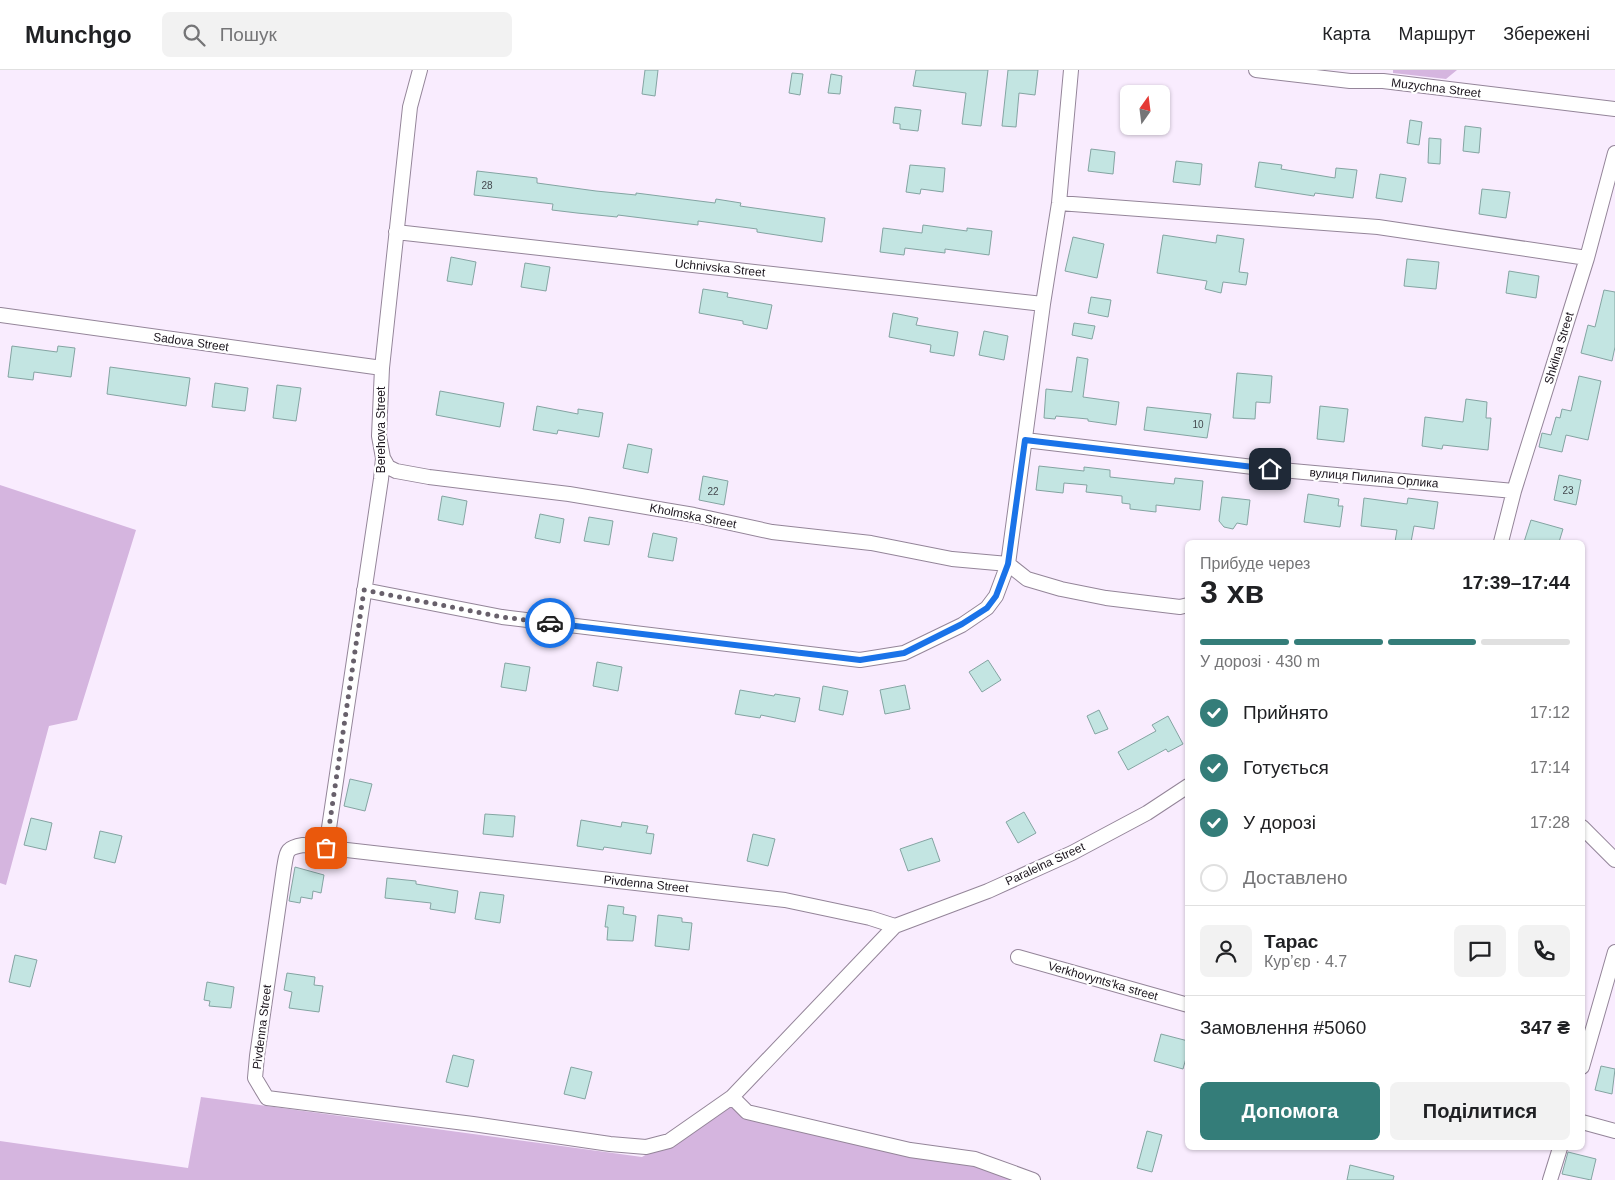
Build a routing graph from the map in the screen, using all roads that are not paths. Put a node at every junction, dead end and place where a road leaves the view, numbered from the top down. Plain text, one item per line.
1 (420, 70) edge
2 (1071, 70) edge
3 (1256, 70) edge
4 (1385, 76) edge
5 (1615, 110) edge
6 (1615, 153) edge
7 (1059, 203) junction
8 (396, 232) junction
9 (1586, 258) junction
10 (1043, 304) junction
11 (0, 314) edge
12 (382, 368) junction
13 (1025, 440) junction
14 (383, 458) junction
15 (1514, 491) junction
16 (1502, 540) edge
17 (1008, 564) junction
18 (364, 590) junction
19 (1185, 606) edge
20 (1185, 788) edge
21 (1585, 830) edge
22 (326, 848) junction
23 (1615, 860) edge
24 (895, 926) junction
25 (1615, 952) edge
26 (1018, 957) dead end
27 (1185, 1003) edge
28 (1585, 1057) edge
29 (732, 1096) junction
30 (1585, 1123) edge
31 (1615, 1131) edge
32 (1559, 1150) edge
33 (1033, 1180) edge
34 (1550, 1180) edge

1 - 8 street, Berehova Street
2 - 7 street
3 - 4 street, Muzychna Street
4 - 5 street, Muzychna Street
6 - 9 street, Shkilna Street
7 - 9 street
7 - 10 street
8 - 10 street, Uchnivska Street
8 - 12 street, Berehova Street
9 - 15 street, Shkilna Street
10 - 13 street
11 - 12 street, Sadova Street
12 - 14 street, Berehova Street
13 - 15 street, вулиця Пилипа Орлика
13 - 17 street
14 - 17 street, Kholmska Street
14 - 18 street, Berehova Street
15 - 16 street, Shkilna Street
17 - 18 street
17 - 19 street
18 - 22 street, Berehova Street
20 - 24 street, Paralelna Street
21 - 23 street
22 - 24 street, Pivdenna Street
22 - 29 street, Pivdenna Street
24 - 29 street, Pivdenna Street
25 - 28 street
26 - 27 street, Verkhovynts'ka street
29 - 33 street
30 - 31 street
32 - 34 street

